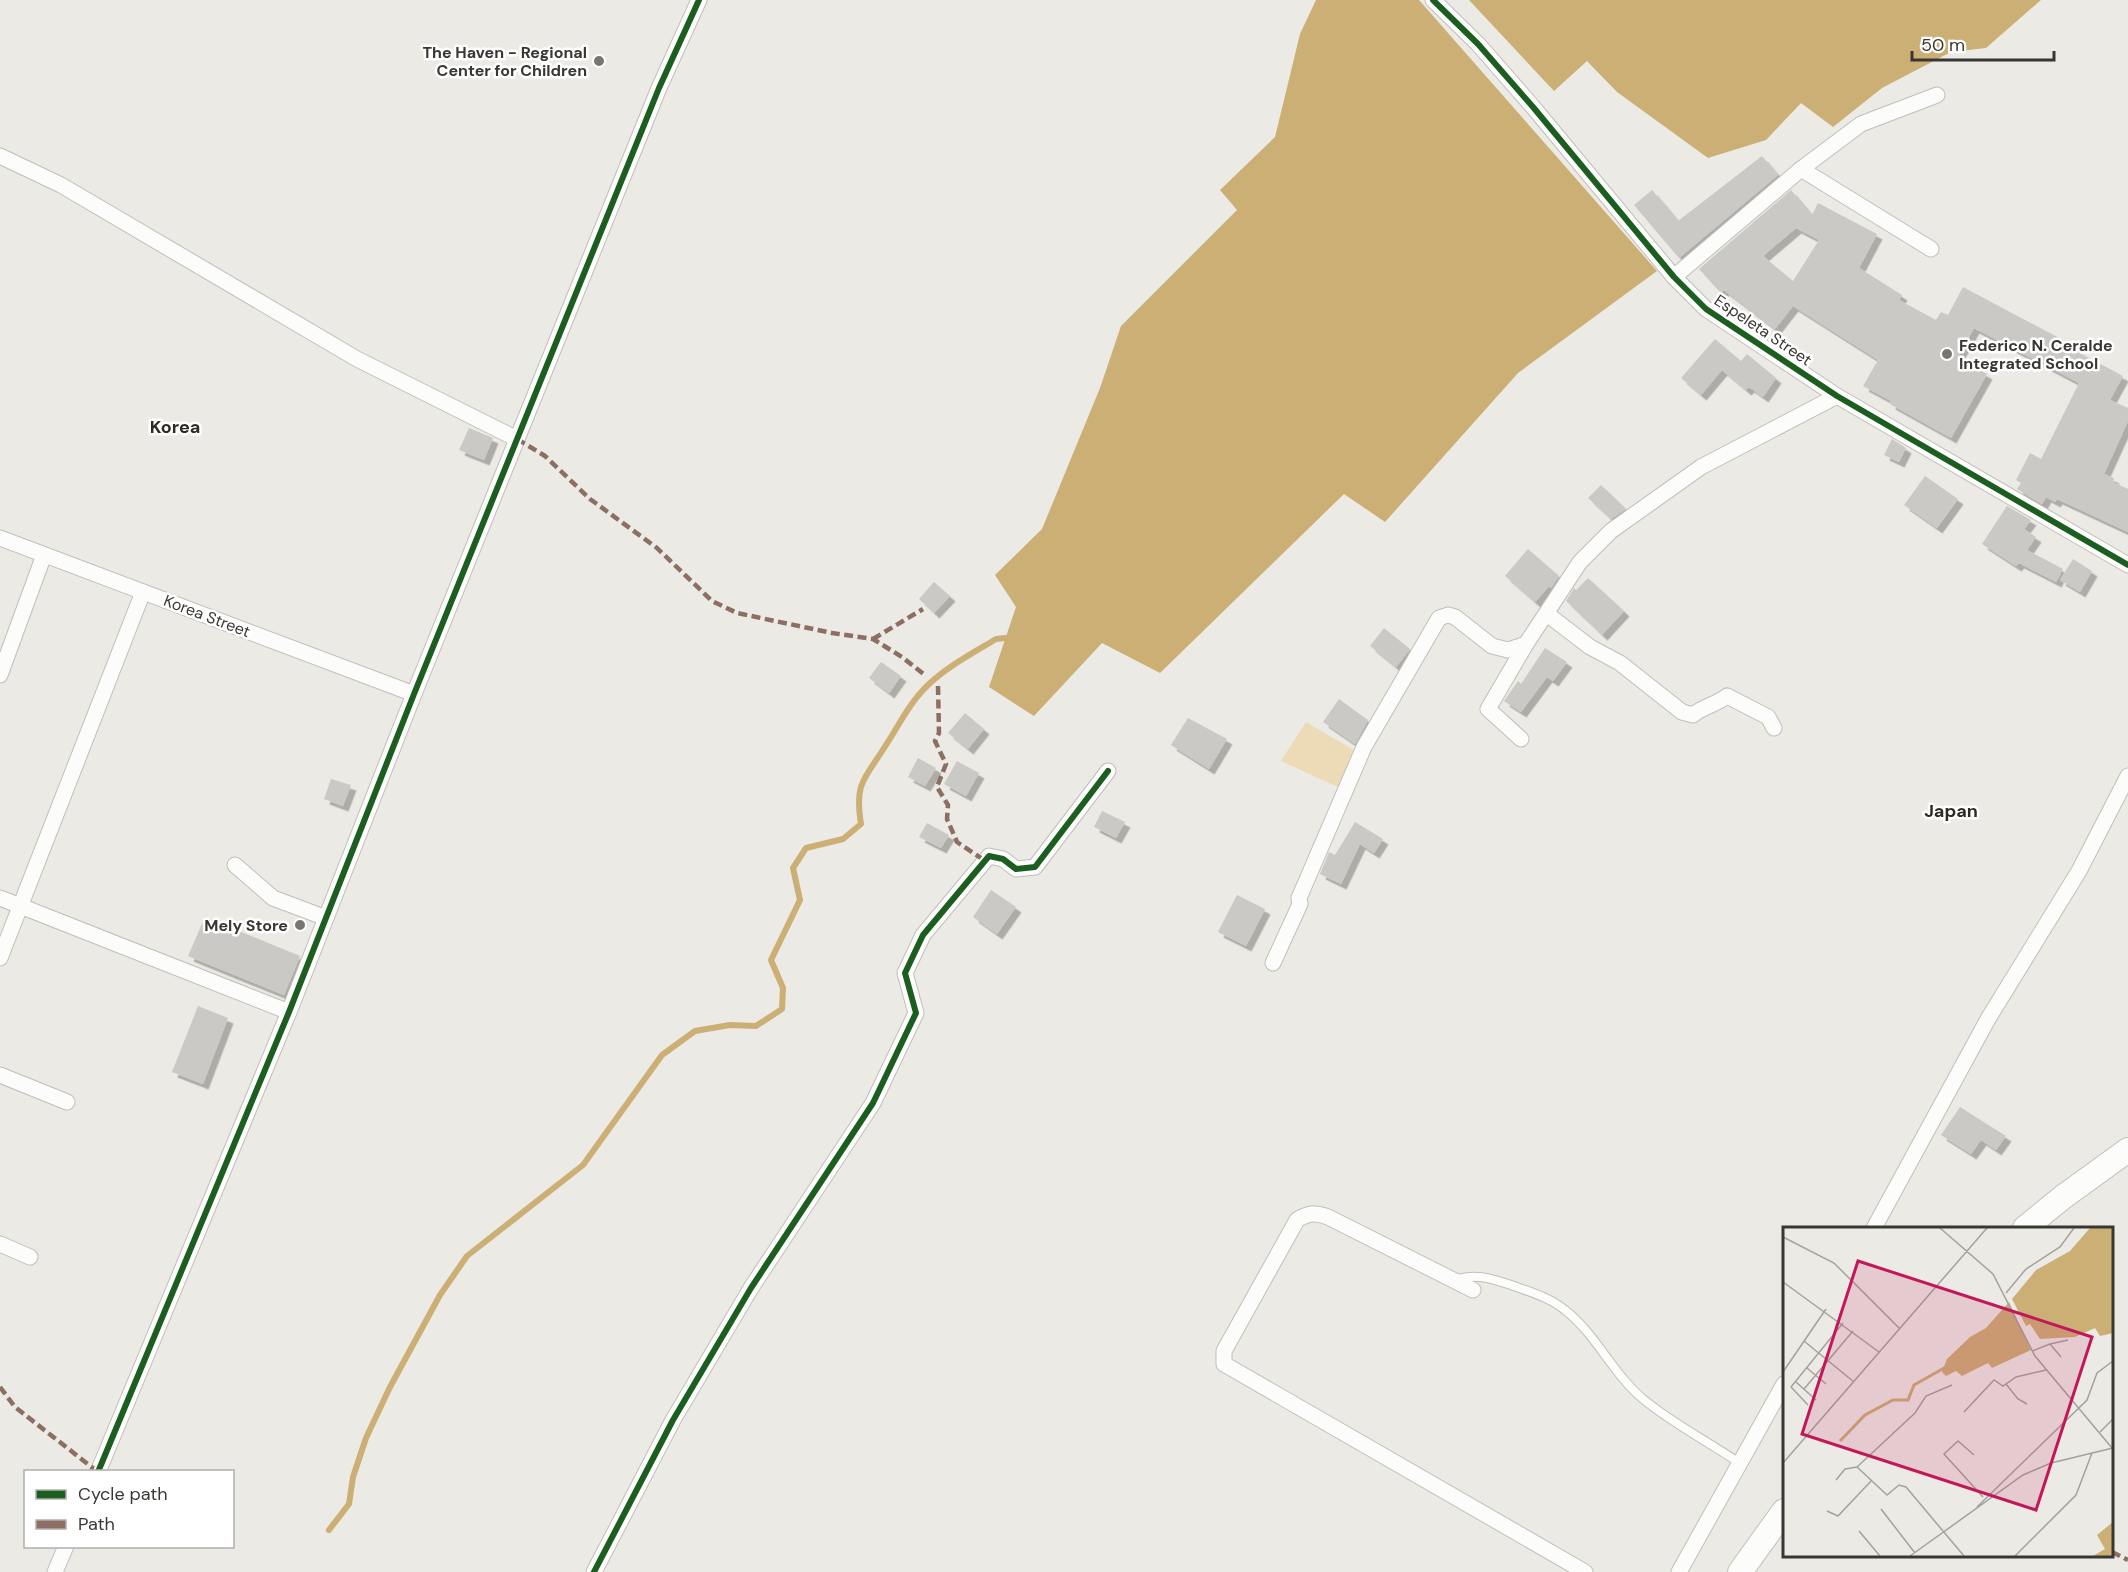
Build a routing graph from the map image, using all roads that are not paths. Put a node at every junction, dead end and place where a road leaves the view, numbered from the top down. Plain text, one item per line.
1 (699, 0) edge
2 (1433, 0) edge
3 (1937, 95) dead end
4 (0, 156) edge
5 (1801, 169) junction
6 (1931, 249) dead end
7 (1674, 277) junction
8 (1837, 396) junction
9 (518, 439) junction
10 (0, 538) edge
11 (44, 555) junction
12 (2128, 565) edge
13 (142, 592) junction
14 (1547, 614) junction
15 (1526, 644) junction
16 (0, 675) edge
17 (414, 694) junction
18 (1774, 728) dead end
19 (1521, 739) dead end
20 (1108, 771) dead end
21 (2128, 776) edge
22 (235, 865) dead end
23 (0, 898) edge
24 (22, 907) junction
25 (326, 918) junction
26 (0, 958) edge
27 (1272, 963) dead end
28 (290, 1012) junction
29 (0, 1074) edge
30 (67, 1102) dead end
31 (2128, 1150) edge
32 (1875, 1227) edge
33 (2026, 1227) edge
34 (0, 1244) edge
35 (30, 1257) dead end
36 (1453, 1280) junction
37 (1473, 1290) dead end
38 (1783, 1387) edge
39 (1738, 1462) junction
40 (99, 1470) edge
41 (1783, 1514) edge
42 (65, 1548) edge
43 (55, 1572) edge
44 (594, 1572) edge
45 (1585, 1572) edge
46 (1679, 1572) edge
47 (1740, 1572) edge

1 - 9 street
2 - 7 street, Espeleta Street
3 - 5 street
4 - 9 street
5 - 6 street
5 - 7 street
7 - 8 street, Espeleta Street
8 - 12 street, Espeleta Street
8 - 14 street
9 - 17 street
10 - 11 street, Korea Street
11 - 13 street, Korea Street
11 - 16 street
13 - 17 street, Korea Street
13 - 24 street
14 - 15 street
14 - 18 street
15 - 19 street
15 - 27 street
17 - 25 street
20 - 44 street
21 - 32 street
22 - 25 street
23 - 24 street
24 - 26 street
24 - 28 street
25 - 28 street
28 - 40 street
29 - 30 street
31 - 33 main road
34 - 35 street
36 - 37 street
36 - 39 lane
36 - 45 street
38 - 39 street
39 - 46 street
41 - 47 main road
42 - 43 street

